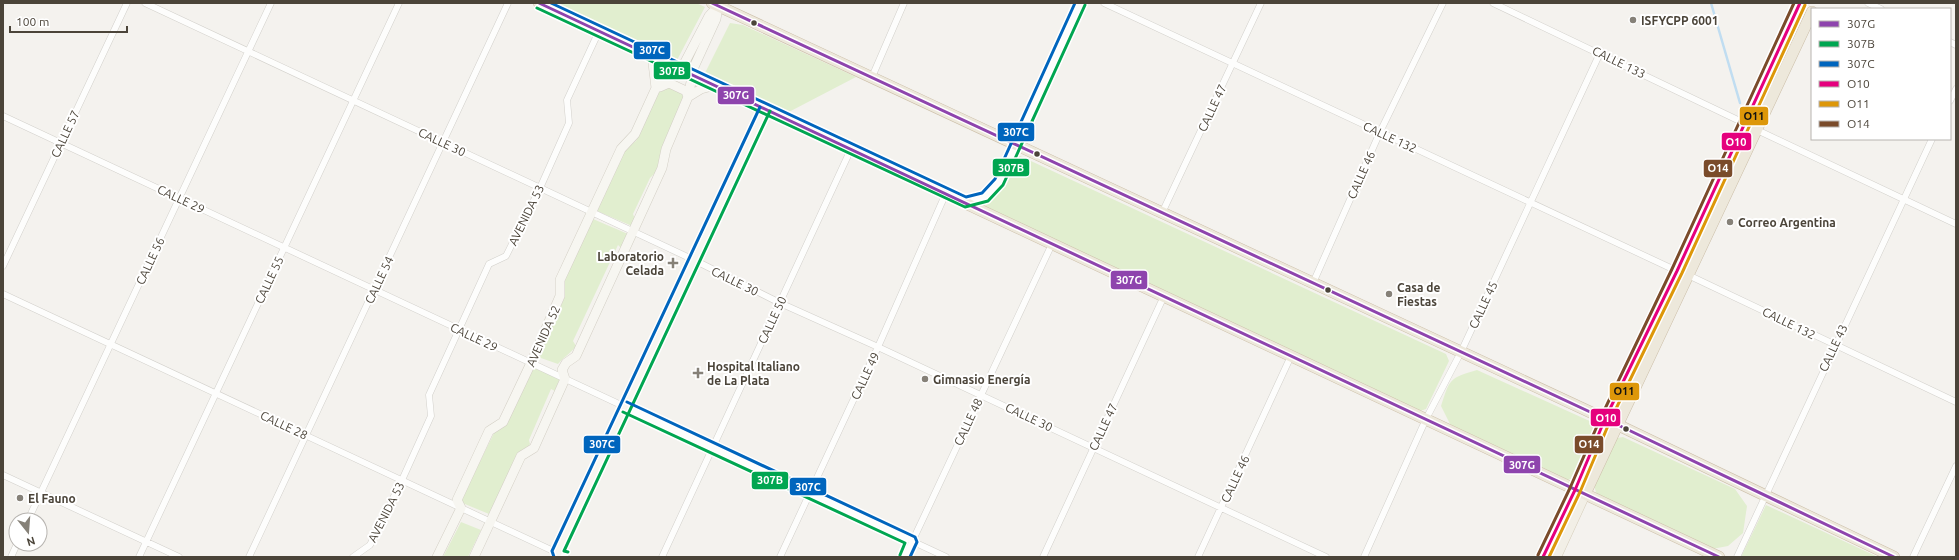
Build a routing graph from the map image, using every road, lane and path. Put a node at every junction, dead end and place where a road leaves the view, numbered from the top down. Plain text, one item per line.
1 (127, 3) edge
2 (145, 3) edge
3 (272, 3) edge
4 (399, 3) edge
5 (508, 3) edge
6 (539, 3) edge
7 (904, 3) edge
8 (1080, 3) edge
9 (1104, 3) edge
10 (1261, 3) edge
11 (1443, 3) edge
12 (1493, 3) edge
13 (1800, 3) edge
14 (1868, 3) edge
15 (717, 4) edge
16 (1879, 8) edge
17 (1811, 14) edge
18 (600, 31) junction
19 (248, 52) junction
20 (1600, 53) junction
21 (652, 55) junction
22 (1233, 63) junction
23 (680, 69) junction
24 (693, 75) junction
25 (872, 77) junction
26 (716, 85) junction
27 (656, 88) junction
28 (1956, 89) edge
29 (688, 97) junction
30 (1951, 99) edge
31 (353, 101) junction
32 (766, 109) junction
33 (3, 116) edge
34 (1744, 123) junction
35 (1757, 130) junction
36 (1380, 132) junction
37 (1932, 140) edge
38 (61, 143) junction
39 (444, 143) junction
40 (1016, 146) junction
41 (851, 149) junction
42 (540, 188) junction
43 (946, 193) junction
44 (179, 198) junction
45 (1903, 200) junction
46 (965, 202) junction
47 (1530, 202) junction
48 (592, 213) junction
49 (1162, 213) junction
50 (1956, 224) edge
51 (634, 232) junction
52 (1052, 244) junction
53 (284, 248) junction
54 (694, 260) junction
55 (3, 266) edge
56 (1676, 271) junction
57 (1688, 275) junction
58 (1313, 283) junction
59 (375, 290) junction
60 (3, 294) edge
61 (1164, 296) junction
62 (780, 303) junction
63 (459, 329) junction
64 (111, 344) junction
65 (1835, 345) junction
66 (878, 347) junction
67 (1461, 352) junction
68 (1291, 356) junction
69 (531, 363) junction
70 (565, 379) junction
71 (216, 393) junction
72 (981, 395) junction
73 (1956, 402) edge
74 (625, 407) junction
75 (1426, 419) junction
76 (1605, 419) junction
77 (1618, 425) junction
78 (306, 436) junction
79 (712, 448) junction
80 (1094, 448) junction
81 (1956, 466) edge
82 (3, 475) edge
83 (402, 480) junction
84 (41, 492) junction
85 (1580, 492) junction
86 (809, 493) junction
87 (1764, 496) junction
88 (460, 508) junction
89 (1222, 508) junction
90 (32, 512) edge
91 (491, 522) junction
92 (912, 541) junction
93 (146, 542) junction
94 (556, 555) edge
95 (139, 557) edge
96 (179, 557) edge
97 (249, 557) edge
98 (353, 557) edge
99 (437, 557) edge
100 (474, 557) edge
101 (566, 557) edge
102 (662, 557) edge
103 (780, 557) edge
104 (905, 557) edge
105 (946, 557) edge
106 (1043, 557) edge
107 (1198, 557) edge
108 (1326, 557) edge
109 (1364, 557) edge
110 (1543, 557) edge
111 (1556, 557) edge
112 (1719, 557) edge
113 (1737, 557) edge
114 (1894, 557) edge
115 (1913, 557) edge

1 - 38 street, CALLE 57
2 - 19 street, CALLE 30
3 - 19 street, CALLE 56
4 - 31 street, CALLE 55
5 - 39 street, CALLE 54
6 - 18 highway
7 - 25 street
8 - 40 street
9 - 22 street, CALLE 132
10 - 22 street, CALLE 47
11 - 36 street, CALLE 46
12 - 20 street, CALLE 133
13 - 34 highway
14 - 16 street
15 - 23 street, AVENIDA 52
15 - 24 street
15 - 25 highway
17 - 35 highway
18 - 21 highway
18 - 42 street, AVENIDA 53
19 - 31 street, CALLE 30
19 - 44 street, CALLE 56
20 - 34 street, CALLE 133
20 - 47 street, CALLE 45
21 - 23 highway
21 - 27 street
22 - 36 street, CALLE 132
22 - 49 street, CALLE 47
23 - 24 highway
23 - 27 street, AVENIDA 52
24 - 26 highway
24 - 29 street
25 - 40 highway
26 - 29 street
26 - 32 highway
27 - 29 street
27 - 48 street, AVENIDA 52
28 - 30 street
29 - 51 street
31 - 39 street, CALLE 30
31 - 53 street, CALLE 55
32 - 41 highway
32 - 54 street
33 - 38 street, CALLE 29
34 - 56 highway
35 - 45 street
35 - 57 highway
36 - 47 street, CALLE 132
36 - 58 street, CALLE 46
37 - 45 street, CALLE 43
38 - 44 street, CALLE 29
38 - 55 street, CALLE 57
39 - 42 street, CALLE 30
39 - 59 street, CALLE 54
40 - 46 street
40 - 49 highway
41 - 43 highway
41 - 62 street, CALLE 50
42 - 48 street, CALLE 30
42 - 63 street, AVENIDA 53
43 - 46 highway
43 - 66 street, CALLE 49
44 - 53 street, CALLE 29
44 - 64 street, CALLE 56
45 - 50 street
45 - 65 street, CALLE 43
46 - 52 highway
47 - 56 street, CALLE 132
47 - 67 street, CALLE 45
48 - 51 street, CALLE 30
48 - 69 street, AVENIDA 52
49 - 58 highway
51 - 54 street, CALLE 30
51 - 70 street
52 - 61 highway
52 - 72 street, CALLE 48
53 - 59 street, CALLE 29
53 - 71 street, CALLE 55
54 - 62 street, CALLE 30
54 - 74 street
56 - 76 highway
57 - 65 street, CALLE 132
57 - 77 highway
58 - 67 highway
59 - 63 street, CALLE 29
59 - 78 street, CALLE 54
60 - 64 street, CALLE 28
61 - 68 highway
61 - 80 street, CALLE 47
62 - 66 street, CALLE 30
62 - 79 street, CALLE 50
63 - 69 street, CALLE 29
63 - 83 street, AVENIDA 53
64 - 71 street, CALLE 28
64 - 84 street, CALLE 56
65 - 73 street, CALLE 132
65 - 87 street, CALLE 43
66 - 72 street, CALLE 30
66 - 86 street, CALLE 49
67 - 75 street, CALLE 45
67 - 76 highway
68 - 75 highway
68 - 89 street, CALLE 46
69 - 70 street, CALLE 29
69 - 88 street, AVENIDA 52
70 - 74 street, CALLE 29
70 - 91 street
71 - 78 street, CALLE 28
71 - 93 street, CALLE 55
72 - 80 street, CALLE 30
72 - 92 street, CALLE 48
74 - 79 street, CALLE 29
74 - 94 street
75 - 85 highway
75 - 109 street, CALLE 45
76 - 77 highway
76 - 85 highway
77 - 85 highway
77 - 87 highway
78 - 83 street, CALLE 28
78 - 97 street, CALLE 54
79 - 86 street, CALLE 29
79 - 102 street, CALLE 50
80 - 89 street, CALLE 30
80 - 106 street, CALLE 47
81 - 115 street
82 - 84 street
83 - 88 street, CALLE 28
83 - 98 street, AVENIDA 53
84 - 90 street, CALLE 56
84 - 93 street
85 - 110 main road
85 - 111 main road
85 - 112 highway
86 - 92 street, CALLE 29
86 - 103 street, CALLE 49
87 - 113 street, CALLE 43
87 - 114 highway
88 - 91 street, CALLE 28
88 - 99 street, AVENIDA 52
89 - 107 street, CALLE 46
89 - 108 street, CALLE 30
91 - 94 street, CALLE 28
91 - 100 street
92 - 104 street, CALLE 48
92 - 105 street, CALLE 29
93 - 95 street, CALLE 55
93 - 96 street
94 - 101 street, CALLE 28

